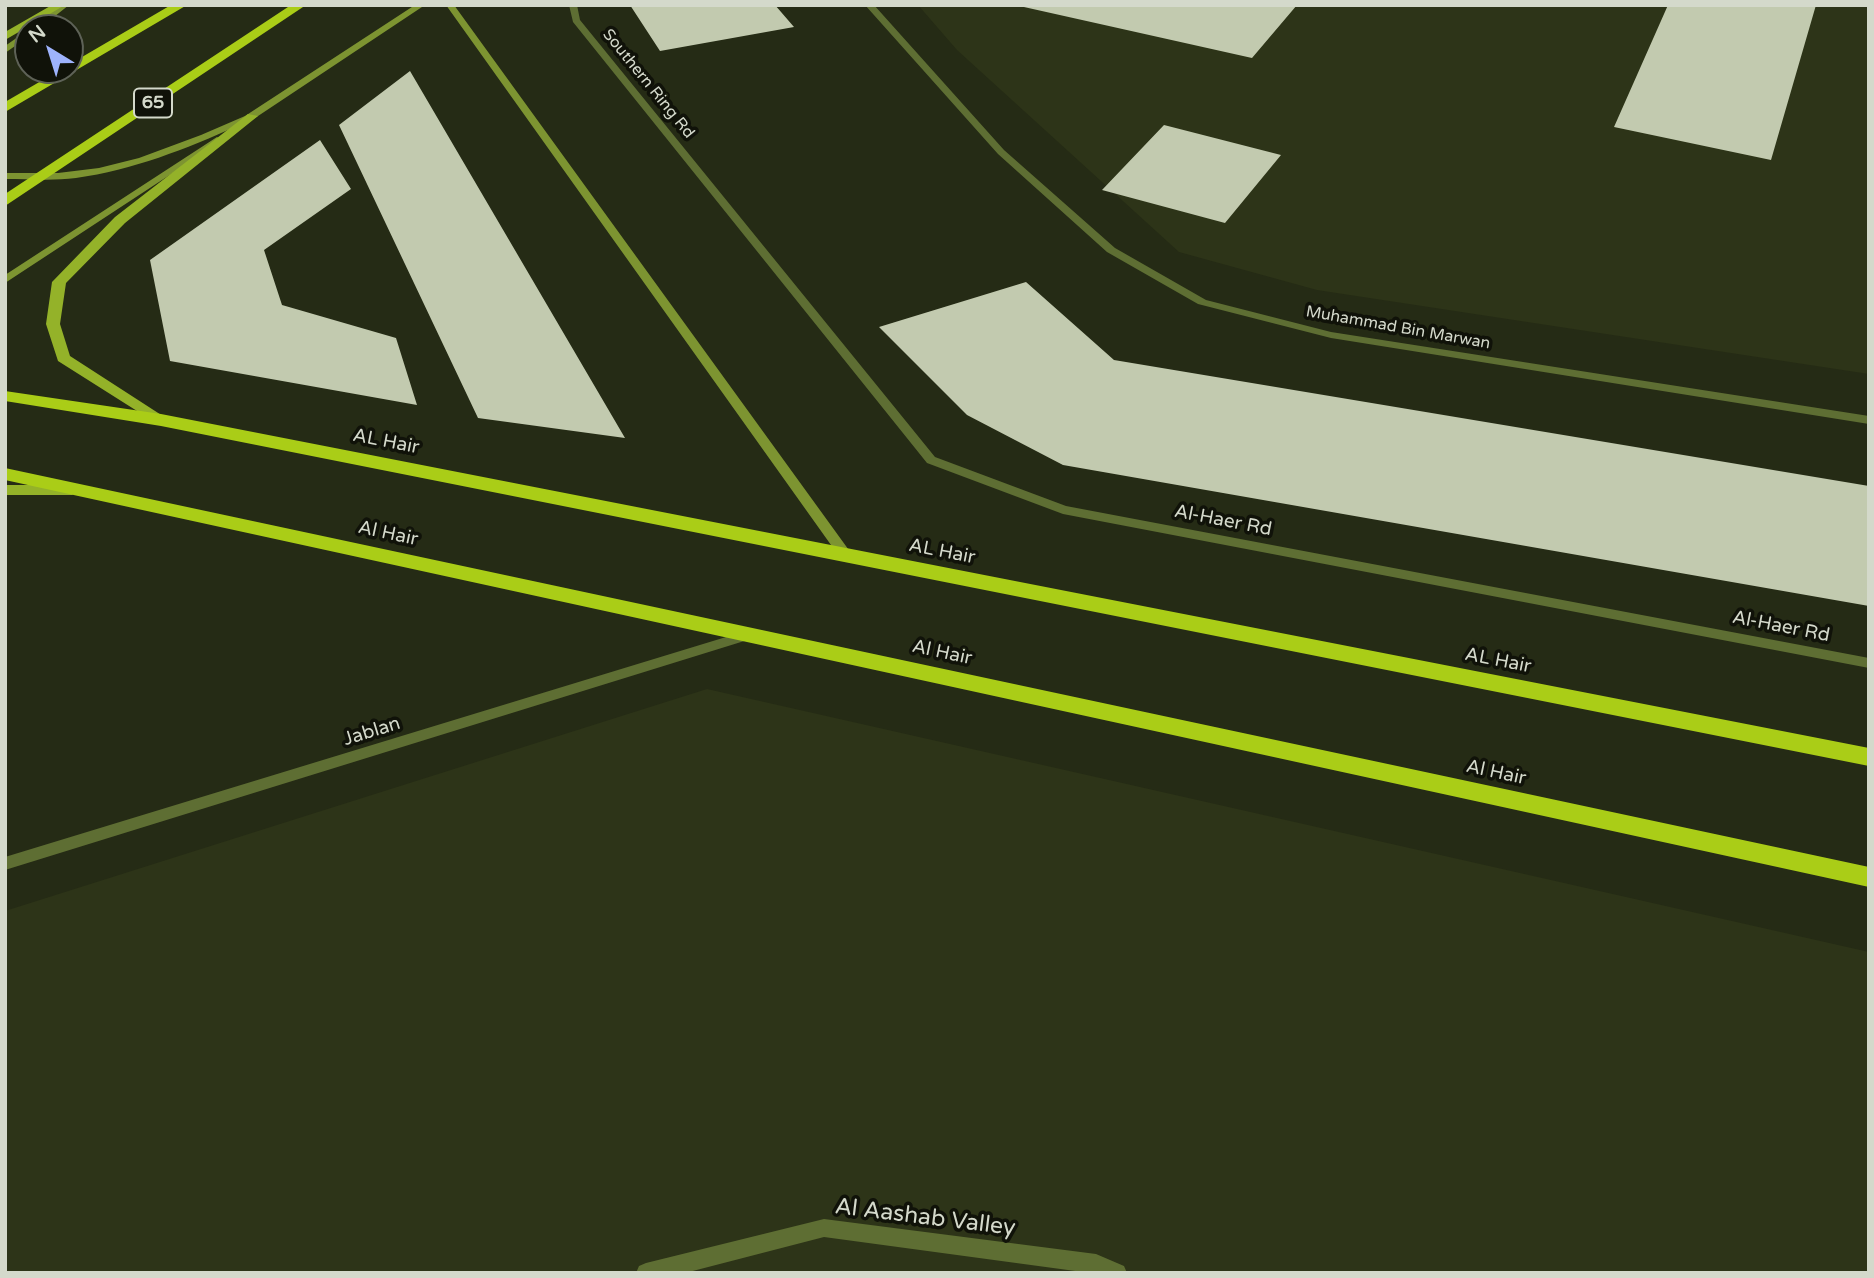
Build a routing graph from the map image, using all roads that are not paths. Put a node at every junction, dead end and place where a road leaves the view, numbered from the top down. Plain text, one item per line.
1 (60, 5) edge
2 (181, 5) edge
3 (300, 5) edge
4 (421, 5) edge
5 (450, 5) edge
6 (573, 5) edge
7 (869, 5) edge
8 (5, 37) edge
9 (84, 62) edge
10 (46, 84) edge
11 (5, 108) edge
12 (252, 116) junction
13 (5, 176) edge
14 (705, 180) joint
15 (5, 201) edge
16 (5, 280) edge
17 (5, 396) edge
18 (161, 420) junction
19 (1869, 420) edge
20 (5, 474) edge
21 (5, 490) edge
22 (76, 490) junction
23 (846, 556) junction
24 (749, 635) junction
25 (1869, 663) edge
26 (1869, 757) edge
27 (5, 864) edge
28 (1869, 877) edge
29 (646, 1273) edge
30 (1117, 1273) edge

1 - 8 main road
2 - 9 highway
3 - 15 highway, 65
4 - 12 street
5 - 23 street
6 - 14 street, Southern Ring Rd
7 - 19 street, Muhammad Bin Marwan
10 - 11 highway
12 - 13 street
12 - 16 street
12 - 18 main road
14 - 25 street, Al-Haer Rd
17 - 18 highway, AL Hair
18 - 23 highway, AL Hair
20 - 22 highway, Al Hair
21 - 22 main road
22 - 24 highway, Al Hair
23 - 26 highway, AL Hair
24 - 27 street, Jablan
24 - 28 highway, Al Hair
29 - 30 street, Al Aashab Valley

